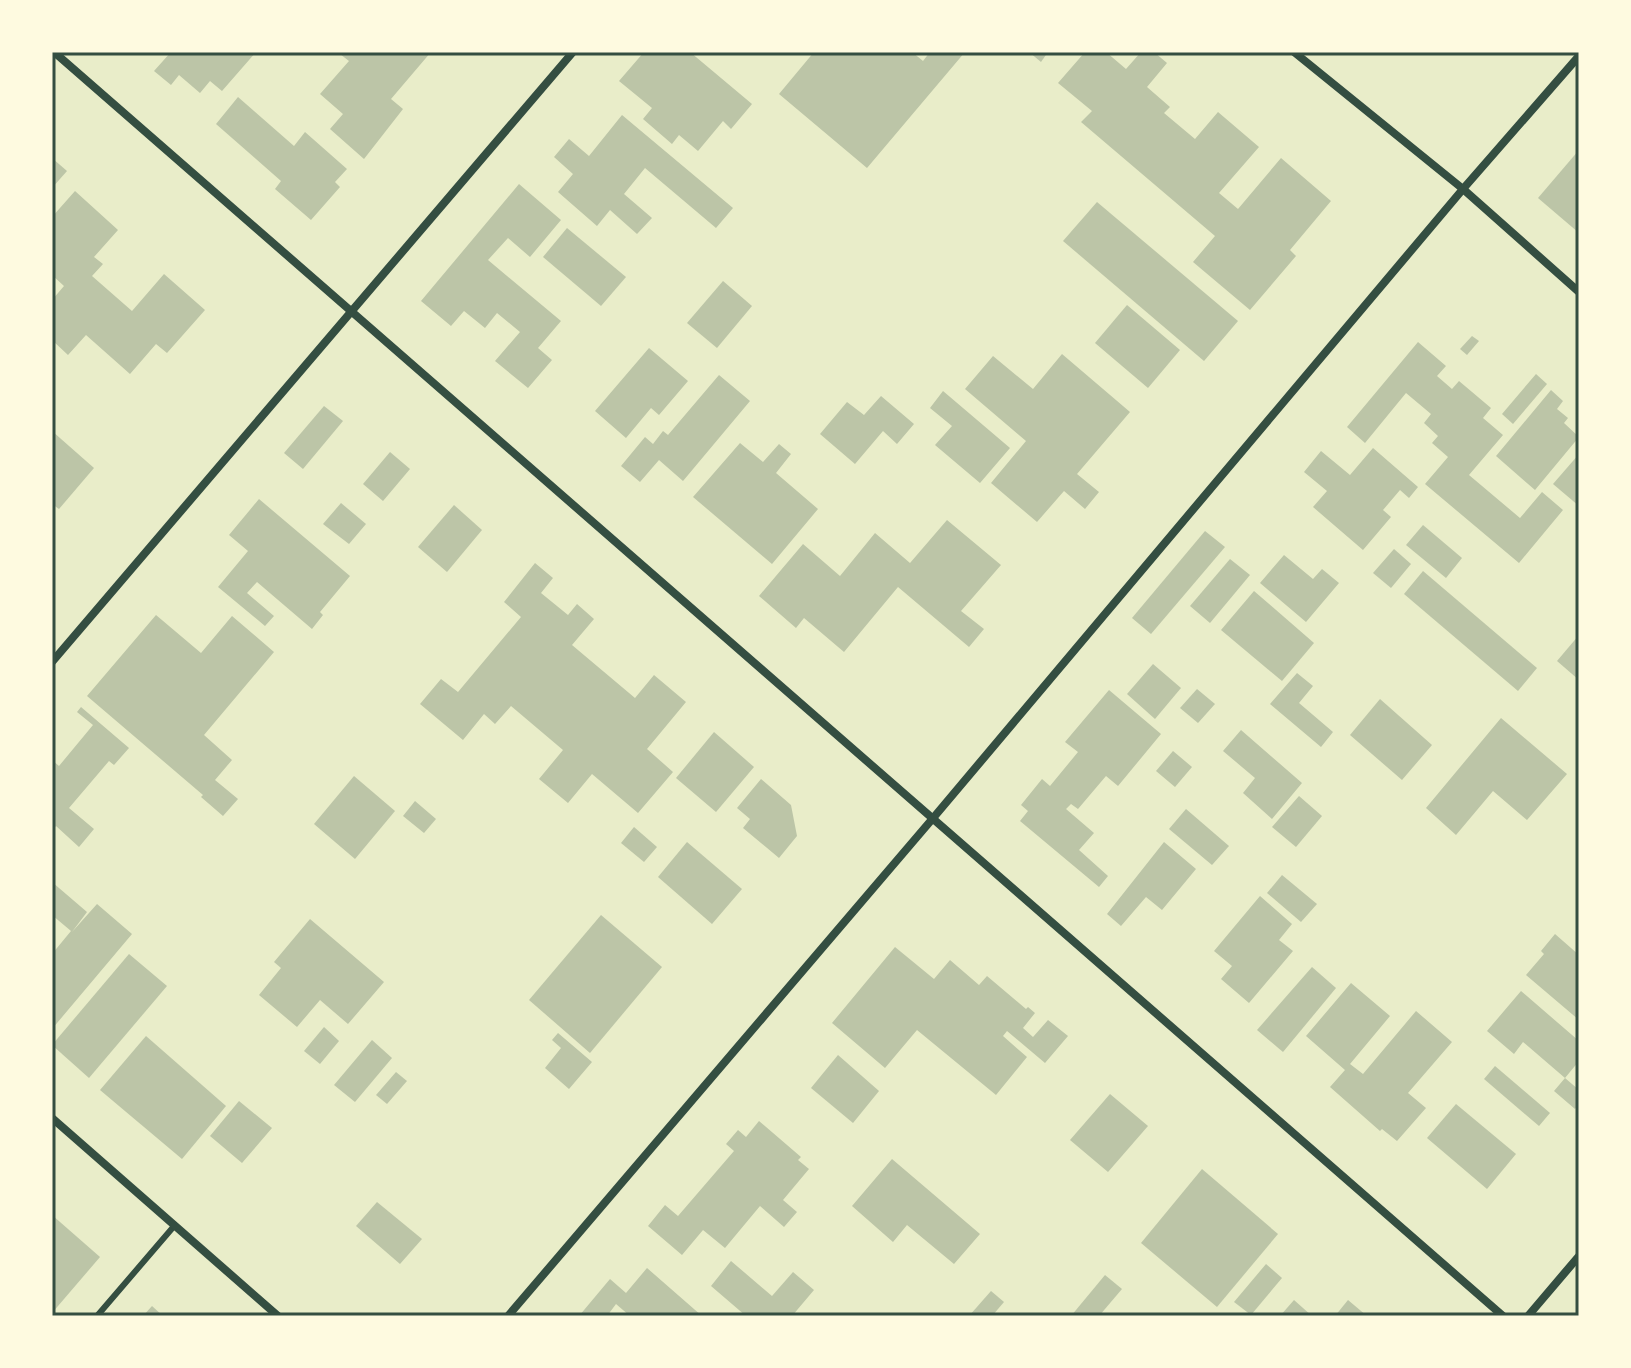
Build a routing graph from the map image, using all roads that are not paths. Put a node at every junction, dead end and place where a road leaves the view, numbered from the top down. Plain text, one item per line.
1 (54, 52) edge
2 (573, 52) edge
3 (1294, 52) edge
4 (1579, 56) edge
5 (1463, 189) junction
6 (1579, 292) edge
7 (352, 311) junction
8 (52, 662) edge
9 (934, 817) junction
10 (52, 1118) edge
11 (175, 1225) junction
12 (1579, 1256) edge
13 (97, 1316) edge
14 (278, 1316) edge
15 (508, 1316) edge
16 (1503, 1316) edge
17 (1528, 1316) edge

1 - 7 street
2 - 7 street
3 - 5 street
4 - 5 street
5 - 6 street
5 - 9 street
7 - 8 street
7 - 9 street
9 - 15 street
9 - 16 street
10 - 11 street
11 - 13 lane
11 - 14 street
12 - 17 street

